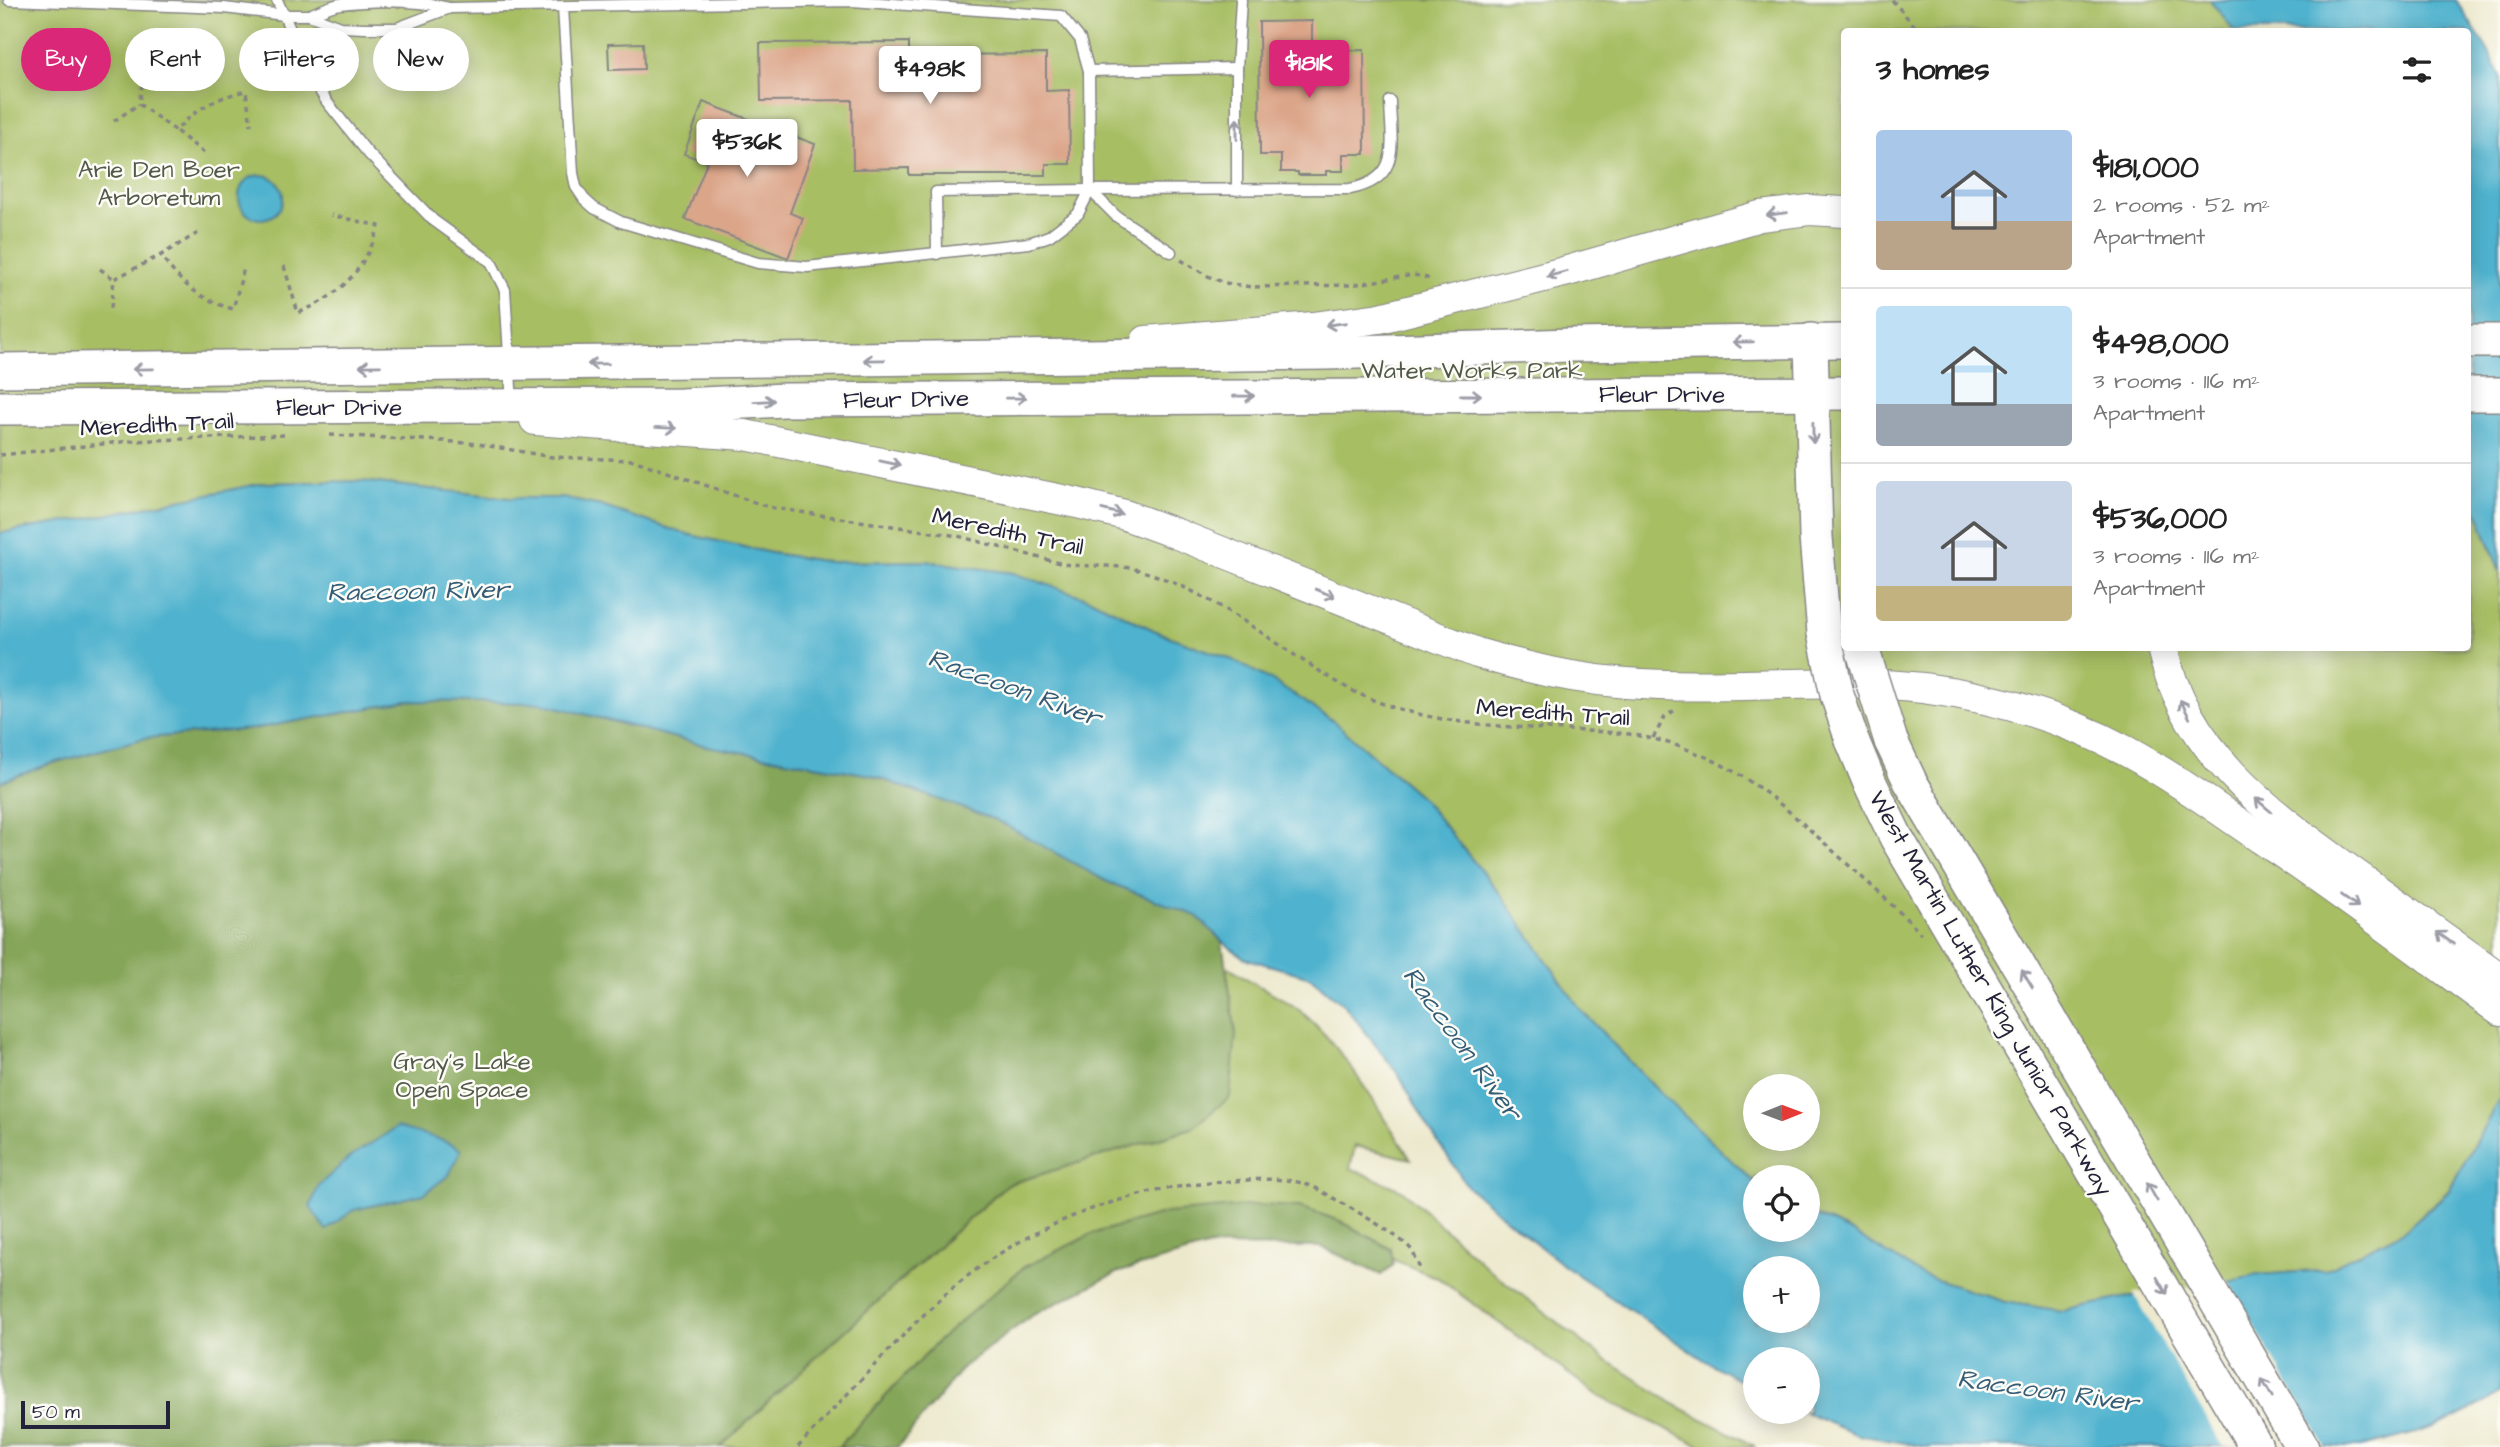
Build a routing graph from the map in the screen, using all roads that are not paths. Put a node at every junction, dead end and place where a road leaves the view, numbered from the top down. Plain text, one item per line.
1 (9, 0) edge
2 (277, 0) edge
3 (1241, 0) edge
4 (852, 1) edge
5 (672, 2) edge
6 (499, 4) edge
7 (563, 7) junction
8 (450, 9) junction
9 (284, 15) junction
10 (309, 15) junction
11 (1237, 68) junction
12 (1089, 71) junction
13 (1390, 101) dead end
14 (1090, 190) junction
15 (1237, 190) junction
16 (1841, 212) edge
17 (1171, 252) road end
18 (937, 254) junction
19 (1811, 340) junction
20 (1841, 341) edge
21 (2471, 341) edge
22 (2500, 341) edge
23 (942, 359) junction
24 (510, 365) junction
25 (0, 370) edge
26 (1812, 393) junction
27 (1841, 393) edge
28 (2471, 394) edge
29 (2500, 394) edge
30 (512, 407) junction
31 (0, 408) edge
32 (327, 421) junction
33 (1863, 651) edge
34 (2163, 651) edge
35 (2302, 851) junction
36 (2500, 978) edge
37 (2500, 1011) edge
38 (2256, 1447) edge
39 (2302, 1447) edge

1 - 9 lane
2 - 9 lane
3 - 11 lane
4 - 5 lane
4 - 12 lane
5 - 7 lane
6 - 7 lane
6 - 8 lane
7 - 18 lane
8 - 10 lane
8 - 10 lane
9 - 10 lane
9 - 24 lane
11 - 12 lane
15 -> 11 lane
12 - 14 lane
13 - 15 lane
14 - 15 lane
14 - 17 lane
14 - 18 lane
14 - 18 lane
16 -> 23 main road
19 - 20 main road, Fleur Drive
19 -> 23 main road, Fleur Drive
19 - 26 main road, West Martin Luther King Junior Parkway
21 - 22 main road
23 -> 24 main road, Fleur Drive
24 -> 25 main road, Fleur Drive
24 - 30 lane
26 - 27 main road, Fleur Drive
30 -> 26 main road, Fleur Drive
26 -> 38 main road, West Martin Luther King Junior Parkway, bridge
28 - 29 main road
30 - 32 main road, Fleur Drive
31 - 32 main road, Fleur Drive
32 -> 35 main road
39 -> 33 main road, West Martin Luther King Junior Parkway, bridge
35 -> 34 main road
36 -> 35 main road
35 -> 37 main road

